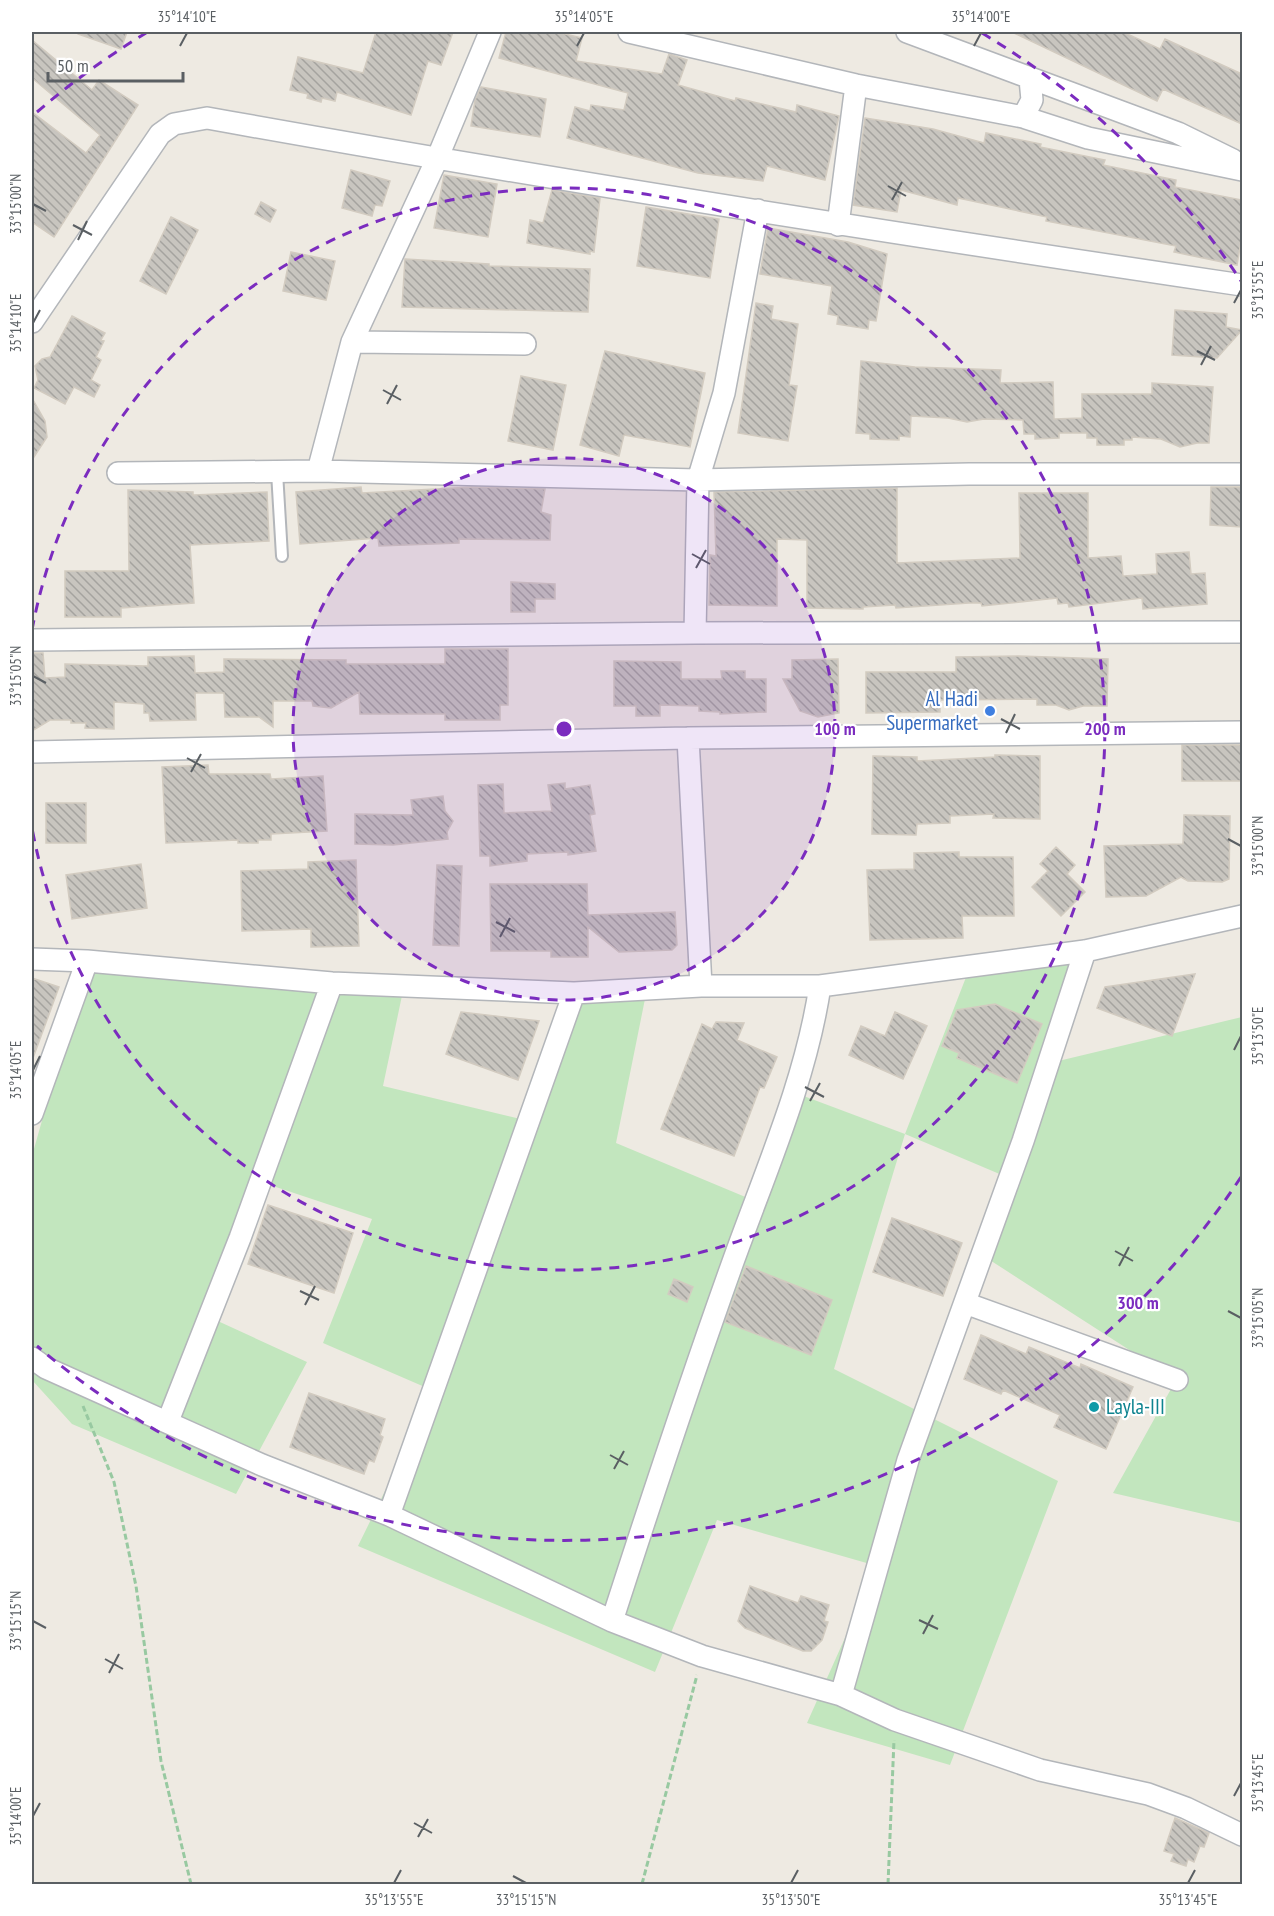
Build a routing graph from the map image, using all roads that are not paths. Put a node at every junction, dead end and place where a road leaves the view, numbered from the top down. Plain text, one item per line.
1 (490, 32) edge
2 (629, 32) edge
3 (907, 32) edge
4 (1030, 79) junction
5 (856, 85) junction
6 (1023, 117) junction
7 (437, 159) junction
8 (1242, 165) edge
9 (1242, 170) edge
10 (758, 210) junction
11 (838, 225) junction
12 (1242, 285) edge
13 (32, 322) edge
14 (352, 342) junction
15 (525, 344) dead end
16 (318, 471) junction
17 (277, 472) junction
18 (118, 473) dead end
19 (1242, 474) edge
20 (698, 480) junction
21 (282, 556) dead end
22 (1242, 632) edge
23 (695, 633) junction
24 (32, 640) edge
25 (1242, 732) edge
26 (688, 738) junction
27 (32, 752) edge
28 (1242, 916) edge
29 (1085, 951) junction
30 (32, 959) edge
31 (87, 961) junction
32 (332, 983) junction
33 (701, 986) junction
34 (820, 986) junction
35 (574, 993) junction
36 (32, 1114) edge
37 (965, 1303) junction
38 (36, 1366) edge
39 (1176, 1380) dead end
40 (168, 1421) junction
41 (390, 1515) junction
42 (612, 1621) junction
43 (841, 1695) junction
44 (1242, 1835) edge

1 - 7 street
2 - 5 street
3 - 4 street
4 - 6 street
4 - 8 street
5 - 6 street
5 - 11 street
6 - 9 street
7 - 10 street
7 - 13 street
7 - 14 street
10 - 11 street
10 - 20 street
11 - 12 street
14 - 15 street
14 - 16 street
16 - 17 street
16 - 20 street
17 - 18 street
17 - 21 lane
19 - 20 street
20 - 23 street
22 - 23 street
23 - 24 street
25 - 26 street
26 - 27 street
26 - 33 street
28 - 29 street
29 - 34 street
29 - 37 street
30 - 31 street
31 - 32 street
31 - 36 street
32 - 35 street
32 - 40 street
33 - 34 street
33 - 35 street
34 - 42 street
35 - 41 street
37 - 39 street
37 - 43 street
38 - 40 street
40 - 41 street
41 - 42 street
42 - 43 street
43 - 44 street

